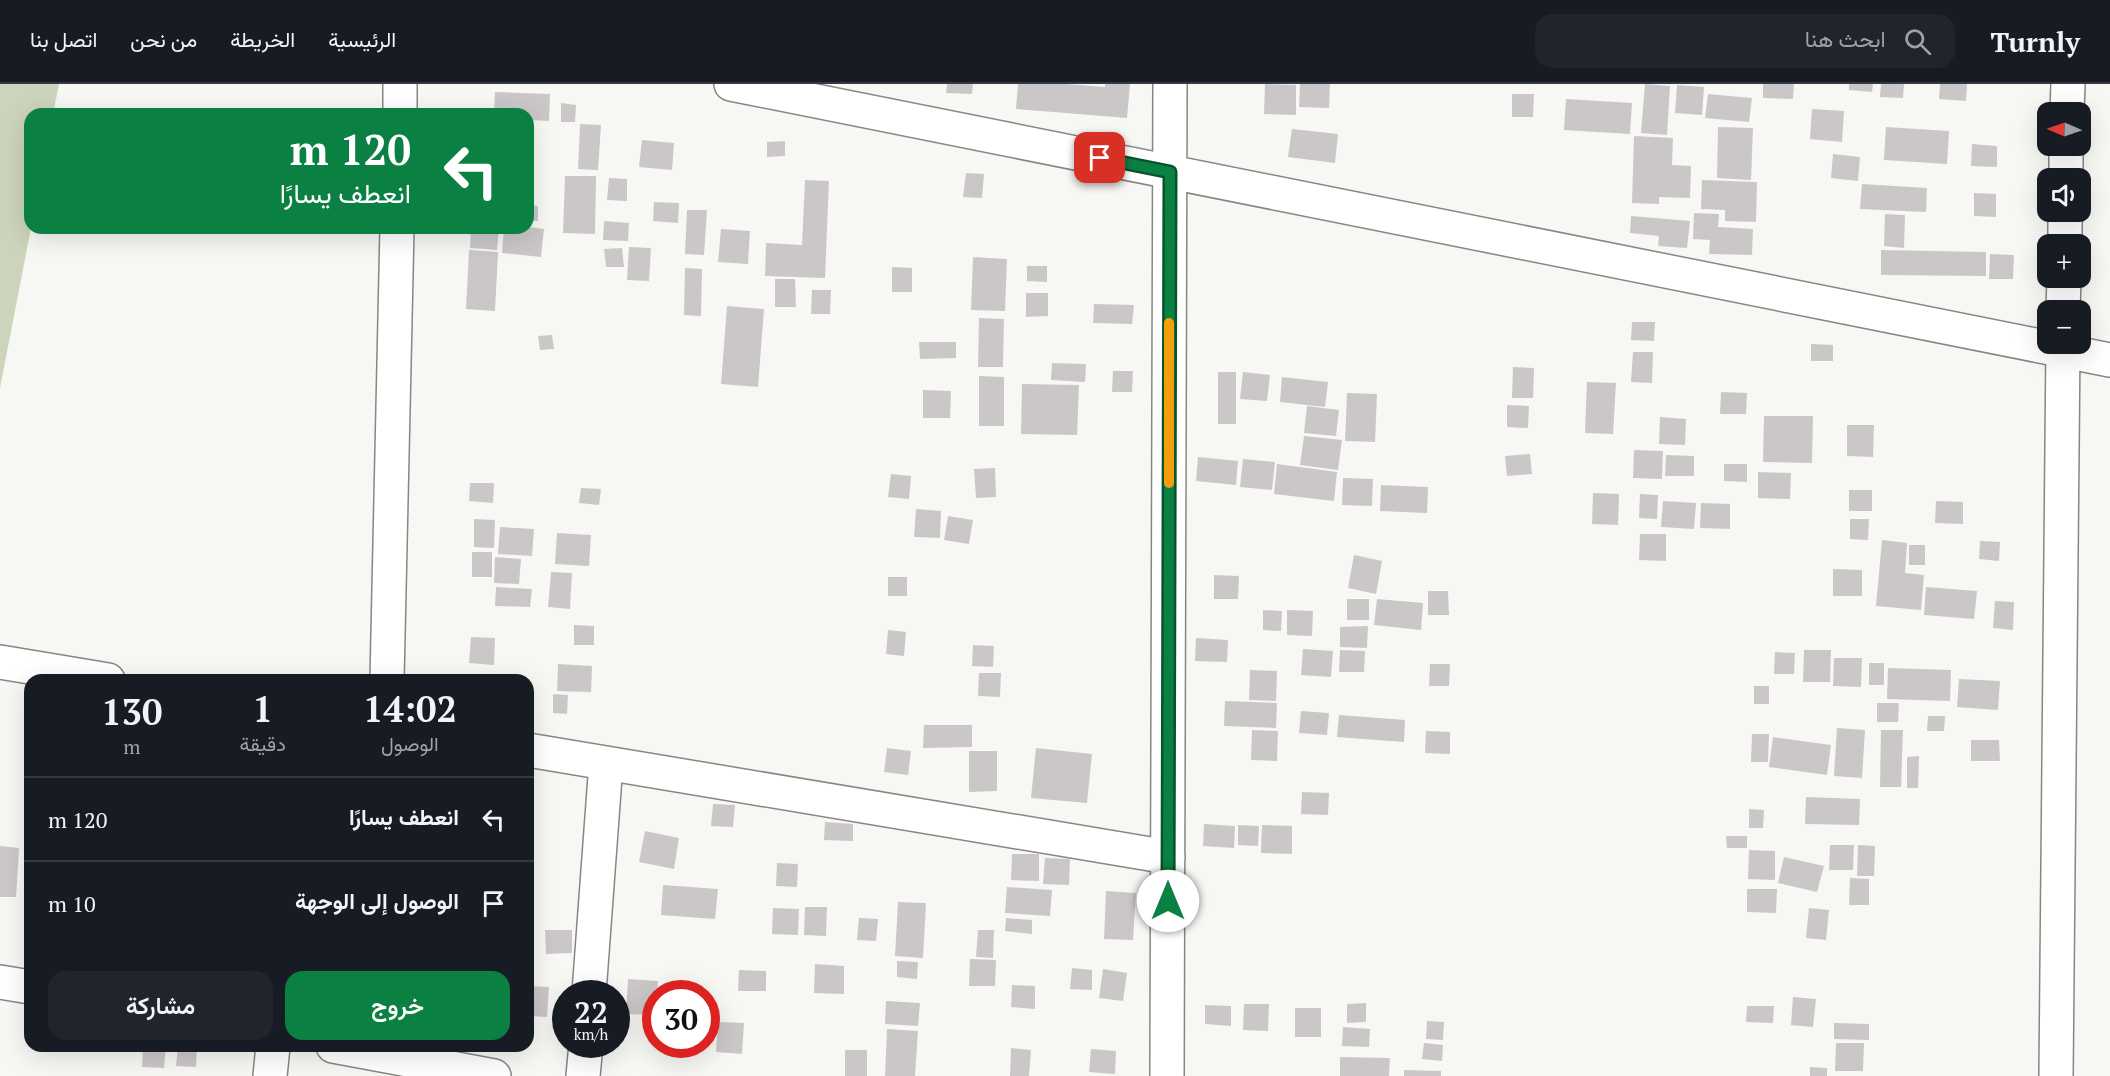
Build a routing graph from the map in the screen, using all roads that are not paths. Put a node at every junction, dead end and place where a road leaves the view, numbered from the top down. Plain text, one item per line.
1 (400, 84) edge
2 (731, 84) edge
3 (1170, 84) edge
4 (2068, 84) edge
5 (2067, 102) edge
6 (399, 108) edge
7 (1170, 172) junction
8 (397, 234) edge
9 (2037, 342) edge
10 (2063, 354) edge
11 (2088, 354) edge
12 (2110, 360) edge
13 (0, 662) edge
14 (72, 674) edge
15 (387, 674) edge
16 (534, 751) edge
17 (606, 763) junction
18 (1168, 857) junction
19 (590, 980) edge
20 (0, 982) edge
21 (24, 986) edge
22 (272, 1052) edge
23 (365, 1052) edge
24 (585, 1058) edge
25 (270, 1076) edge
26 (494, 1076) edge
27 (583, 1076) edge
28 (1167, 1076) edge
29 (2056, 1076) edge

1 - 6 street
2 - 7 street
3 - 7 street
4 - 5 street
7 - 9 street
7 - 18 street
8 - 15 street
10 - 29 street
11 - 12 street
13 - 14 street
16 - 17 street
17 - 18 street
17 - 19 street
18 - 28 street
20 - 21 street
22 - 25 street
23 - 26 street
24 - 27 street

